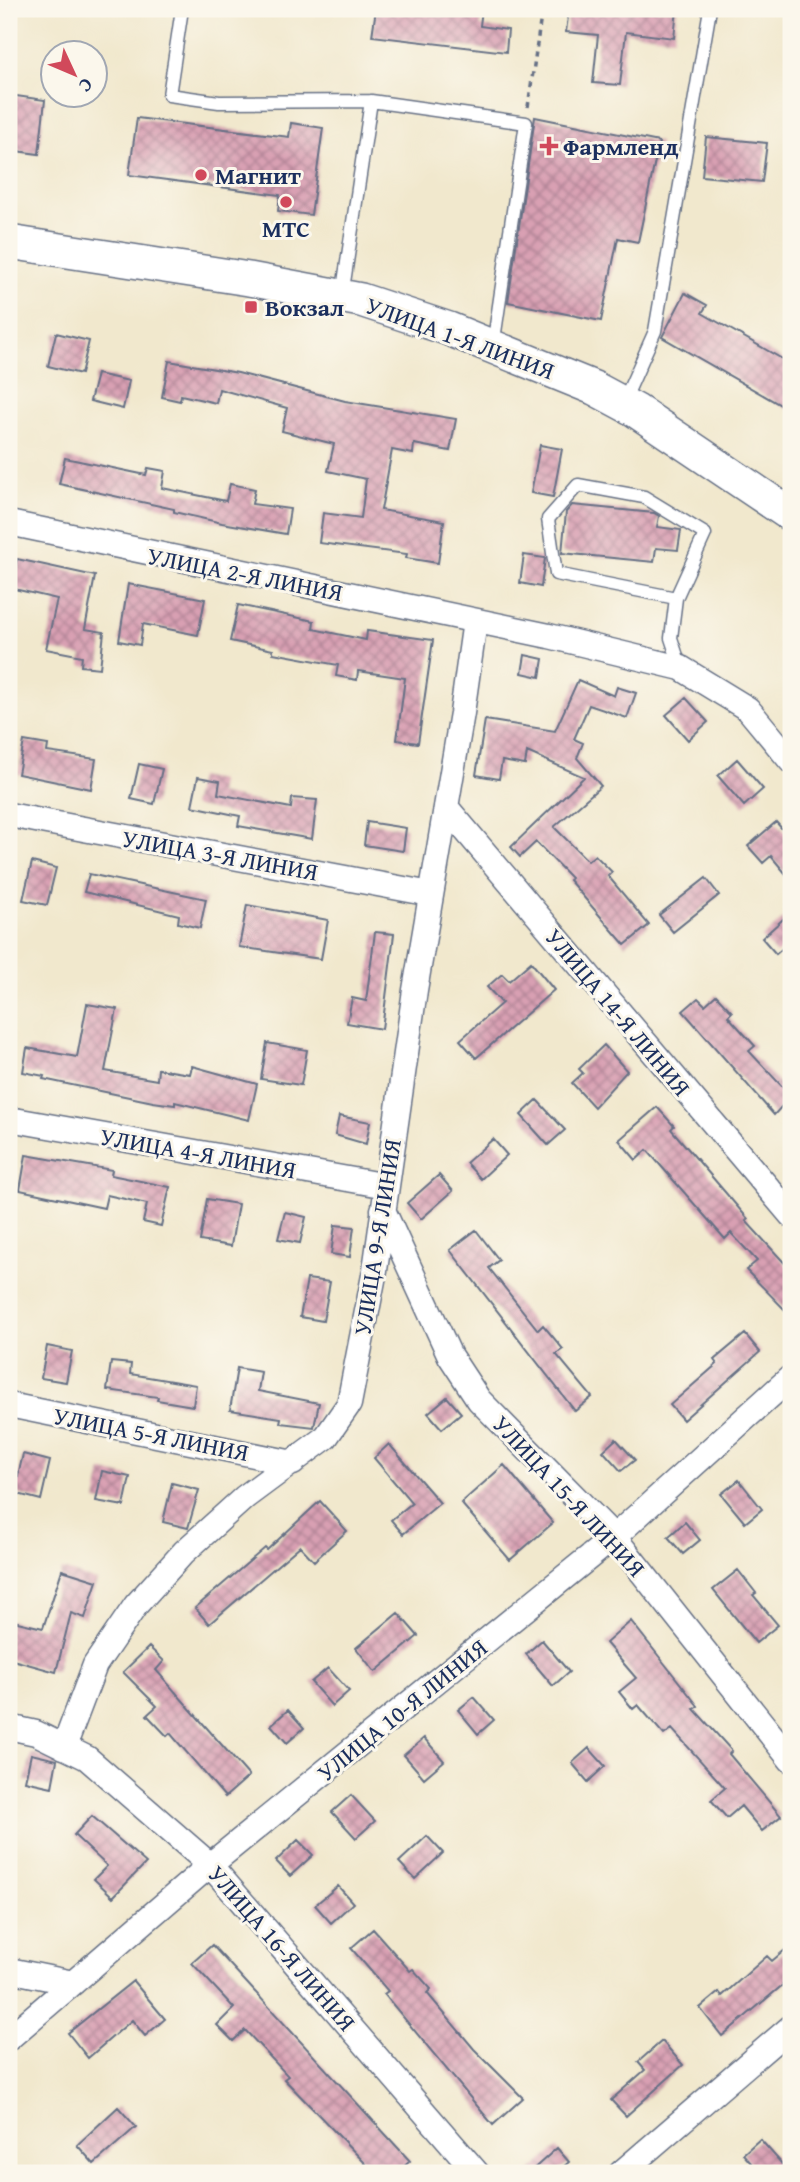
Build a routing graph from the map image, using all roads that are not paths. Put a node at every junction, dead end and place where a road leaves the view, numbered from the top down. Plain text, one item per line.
1 (182, 9) edge
2 (710, 9) edge
3 (371, 101) junction
4 (9, 242) edge
5 (342, 297) junction
6 (493, 347) junction
7 (623, 404) junction
8 (791, 515) edge
9 (9, 523) edge
10 (676, 598) junction
11 (478, 622) junction
12 (681, 668) junction
13 (791, 761) edge
14 (446, 807) junction
15 (9, 816) edge
16 (431, 894) junction
17 (9, 1119) edge
18 (385, 1198) junction
19 (791, 1215) edge
20 (791, 1377) edge
21 (9, 1405) edge
22 (293, 1463) junction
23 (614, 1537) junction
24 (9, 1727) edge
25 (64, 1747) junction
26 (791, 1759) edge
27 (210, 1866) junction
28 (9, 1970) edge
29 (73, 1983) junction
30 (791, 2027) edge
31 (9, 2038) edge
32 (477, 2173) edge
33 (621, 2173) edge

1 - 3 lane
2 - 7 lane
3 - 5 lane
3 - 6 lane
4 - 5 main road, УЛИЦА 1-Я ЛИНИЯ
5 - 6 main road, УЛИЦА 1-Я ЛИНИЯ
6 - 7 main road, УЛИЦА 1-Я ЛИНИЯ
7 - 8 main road, УЛИЦА 1-Я ЛИНИЯ
9 - 11 street, УЛИЦА 2-Я ЛИНИЯ
10 - 10 lane
10 - 12 lane
11 - 12 street, УЛИЦА 2-Я ЛИНИЯ
11 - 14 street, УЛИЦА 9-Я ЛИНИЯ
12 - 13 street, УЛИЦА 2-Я ЛИНИЯ
14 - 16 street, УЛИЦА 9-Я ЛИНИЯ
14 - 19 street, УЛИЦА 14-Я ЛИНИЯ
15 - 16 street, УЛИЦА 3-Я ЛИНИЯ
16 - 18 street, УЛИЦА 9-Я ЛИНИЯ
17 - 18 street, УЛИЦА 4-Я ЛИНИЯ
18 - 22 street, УЛИЦА 9-Я ЛИНИЯ
18 - 23 street, УЛИЦА 15-Я ЛИНИЯ
20 - 23 street, УЛИЦА 10-Я ЛИНИЯ
21 - 22 street, УЛИЦА 5-Я ЛИНИЯ
22 - 25 street, УЛИЦА 9-Я ЛИНИЯ
23 - 26 street, УЛИЦА 15-Я ЛИНИЯ
23 - 27 street, УЛИЦА 10-Я ЛИНИЯ
24 - 25 street, УЛИЦА 16-Я ЛИНИЯ
25 - 27 street, УЛИЦА 16-Я ЛИНИЯ
27 - 29 street, УЛИЦА 10-Я ЛИНИЯ
27 - 32 street, УЛИЦА 16-Я ЛИНИЯ
28 - 29 street
29 - 31 street, УЛИЦА 10-Я ЛИНИЯ
30 - 33 street

